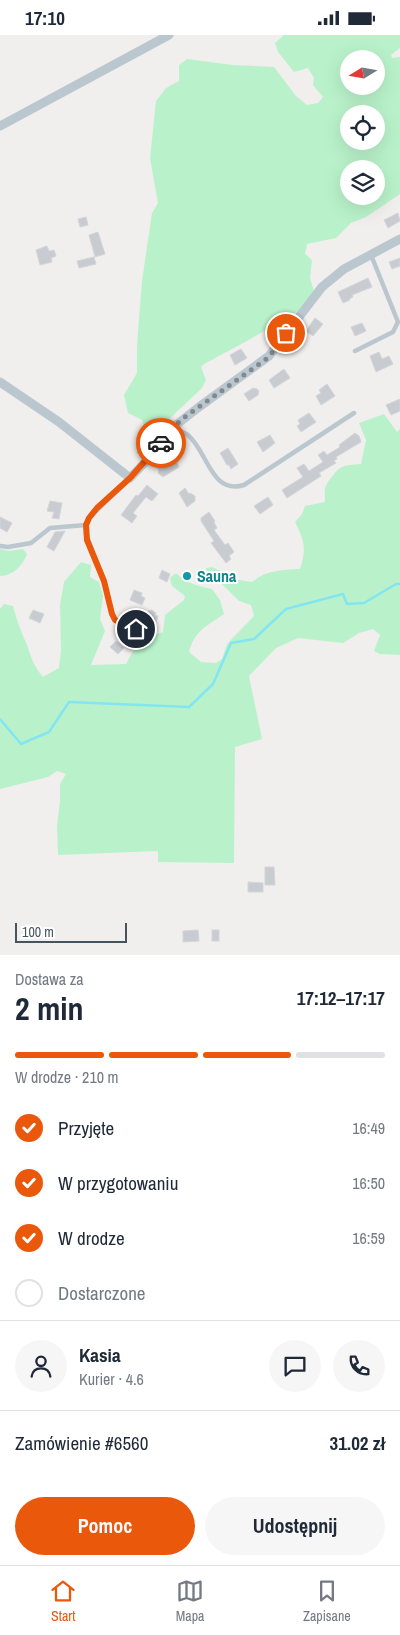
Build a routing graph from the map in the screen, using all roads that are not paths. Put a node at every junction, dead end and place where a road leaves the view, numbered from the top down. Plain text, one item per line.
1 (169, 35) edge
2 (0, 125) edge
3 (400, 239) edge
4 (371, 255) junction
5 (355, 351) dead end
6 (0, 383) edge
7 (354, 413) dead end
8 (172, 428) junction
9 (130, 478) junction
10 (86, 525) junction
11 (0, 546) edge
12 (136, 629) dead end

1 - 2 street
3 - 4 street
4 - 5 lane
4 - 8 street
6 - 9 street
7 - 8 lane
8 - 9 street
9 - 10 lane
10 - 11 lane
10 - 12 lane

